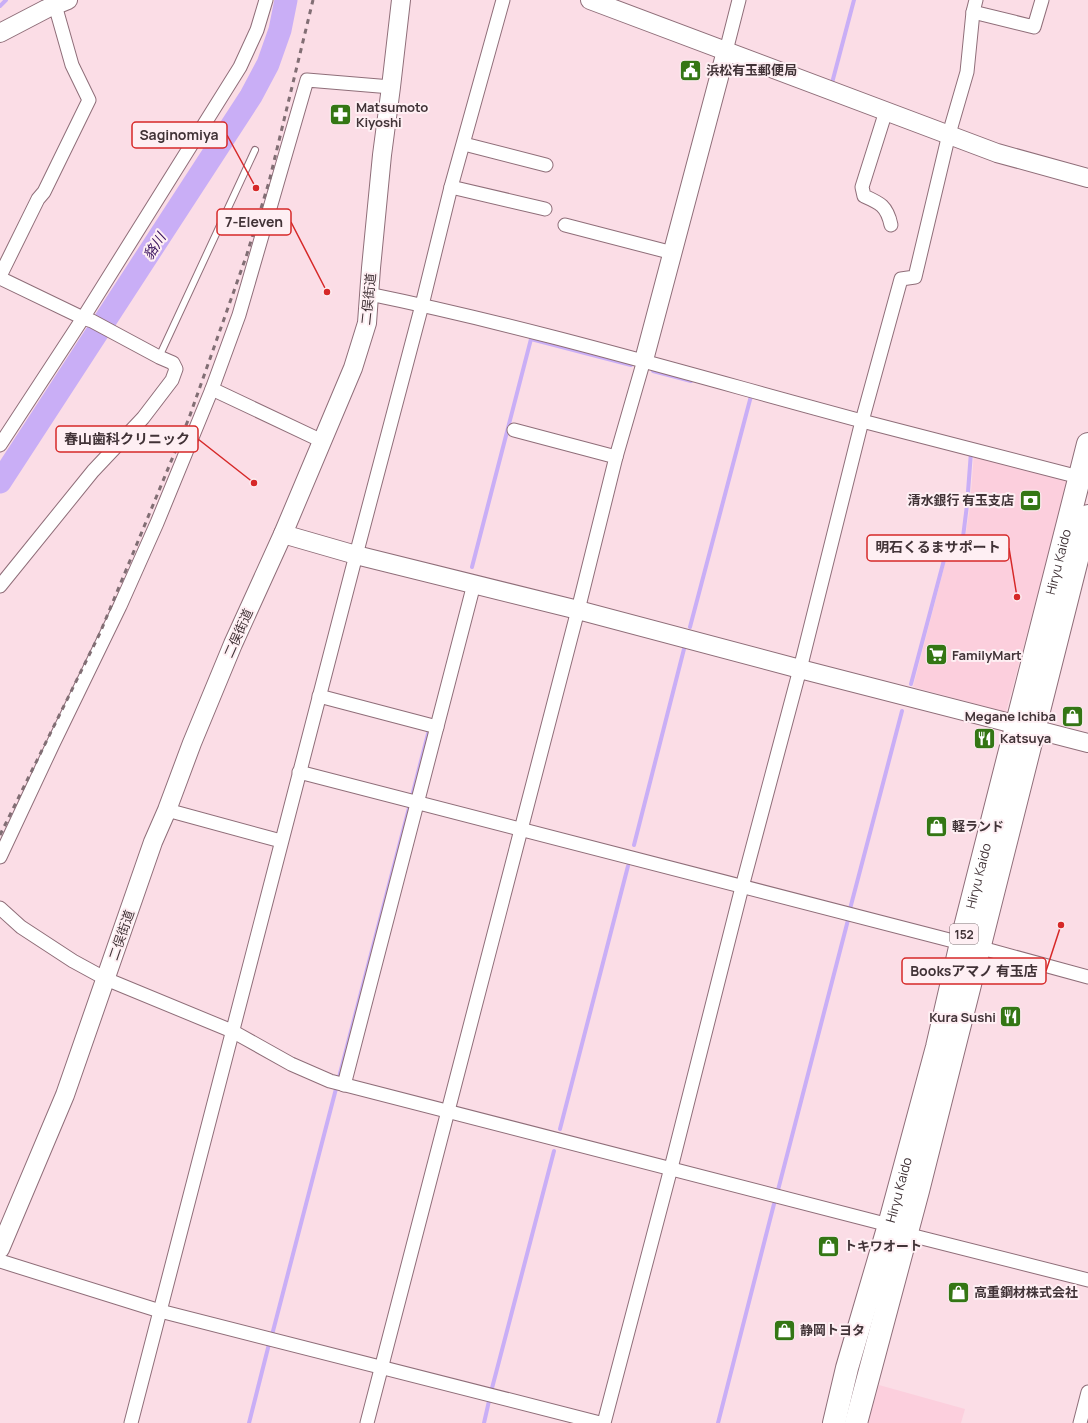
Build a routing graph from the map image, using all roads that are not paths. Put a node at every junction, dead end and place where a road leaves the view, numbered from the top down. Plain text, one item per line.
1 (266, 0) edge
2 (401, 0) edge
3 (503, 0) edge
4 (590, 0) edge
5 (739, 0) edge
6 (1042, 0) edge
7 (61, 2) edge
8 (974, 6) edge
9 (0, 32) edge
10 (726, 51) junction
11 (391, 87) junction
12 (886, 111) junction
13 (949, 134) junction
14 (464, 144) junction
15 (255, 150) dead end
16 (546, 165) dead end
17 (1088, 178) edge
18 (451, 187) junction
19 (545, 209) dead end
20 (565, 225) dead end
21 (891, 225) dead end
22 (673, 253) junction
23 (0, 277) edge
24 (369, 294) junction
25 (422, 305) junction
26 (87, 319) junction
27 (159, 357) junction
28 (644, 360) junction
29 (212, 389) junction
30 (862, 420) junction
31 (514, 430) dead end
32 (322, 440) junction
33 (1088, 444) edge
34 (0, 445) edge
35 (616, 457) junction
36 (1079, 477) junction
37 (1088, 516) edge
38 (283, 534) junction
39 (356, 555) junction
40 (474, 584) junction
41 (0, 586) edge
42 (578, 610) junction
43 (800, 669) junction
44 (319, 696) junction
45 (437, 726) junction
46 (1026, 727) junction
47 (1088, 743) edge
48 (300, 772) junction
49 (418, 802) junction
50 (167, 810) junction
51 (522, 829) junction
52 (281, 841) junction
53 (0, 857) edge
54 (742, 887) junction
55 (0, 908) edge
56 (970, 946) junction
57 (1088, 977) edge
58 (106, 979) junction
59 (232, 1031) junction
60 (339, 1083) junction
61 (447, 1112) junction
62 (671, 1168) junction
63 (897, 1229) junction
64 (0, 1249) edge
65 (0, 1261) edge
66 (1088, 1280) edge
67 (160, 1311) junction
68 (381, 1368) junction
69 (1088, 1392) edge
70 (131, 1423) edge
71 (367, 1423) edge
72 (600, 1423) edge
73 (604, 1423) edge
74 (834, 1423) edge
75 (856, 1423) edge
76 (1080, 1423) edge

1 - 26 street
2 - 11 street, 二俣街道
3 - 14 street
4 - 10 street
5 - 10 street
6 - 8 street
7 - 9 street
7 - 23 street
8 - 13 street
10 - 12 street
10 - 22 street
11 - 24 street, 二俣街道
11 - 29 street
12 - 13 street
12 - 21 street
13 - 17 street
13 - 30 street
14 - 16 street
14 - 18 street
15 - 27 lane
18 - 19 street
18 - 25 street
20 - 22 street
22 - 28 street
23 - 26 street
24 - 25 street
24 - 32 street, 二俣街道
25 - 28 street
25 - 39 street
26 - 27 street
26 - 34 street
27 - 41 street
28 - 30 street
28 - 35 street
29 - 32 street
29 - 53 street
30 - 36 street
30 - 43 street
31 - 35 street
32 - 38 street, 二俣街道
33 - 36 highway, Hiryu Kaido / 152
35 - 42 street
36 - 46 highway, Hiryu Kaido / 152
37 - 46 highway, Hiryu Kaido / 152
38 - 39 street
38 - 50 street, 二俣街道
39 - 40 street
39 - 44 street
40 - 42 street
40 - 45 street
42 - 43 street
42 - 51 street
43 - 46 street
43 - 54 street
44 - 45 street
44 - 48 street
45 - 49 street
46 - 47 street
46 - 56 highway, Hiryu Kaido / 152
48 - 49 street
48 - 52 street
49 - 51 street
49 - 60 street
50 - 52 street
50 - 58 street, 二俣街道
51 - 54 street
51 - 61 street
52 - 59 street
54 - 56 street
54 - 62 street
55 - 58 street
56 - 57 street
56 - 63 highway, Hiryu Kaido / 152
58 - 59 street
58 - 64 street, 二俣街道
59 - 60 street
59 - 67 street
60 - 61 street
61 - 62 street
61 - 68 street
62 - 63 street
62 - 73 street
63 - 66 street
63 - 74 highway, Hiryu Kaido / 152
63 - 75 highway, Hiryu Kaido / 152
65 - 67 street
67 - 68 street
67 - 70 street
68 - 71 street
68 - 72 street
69 - 76 street

